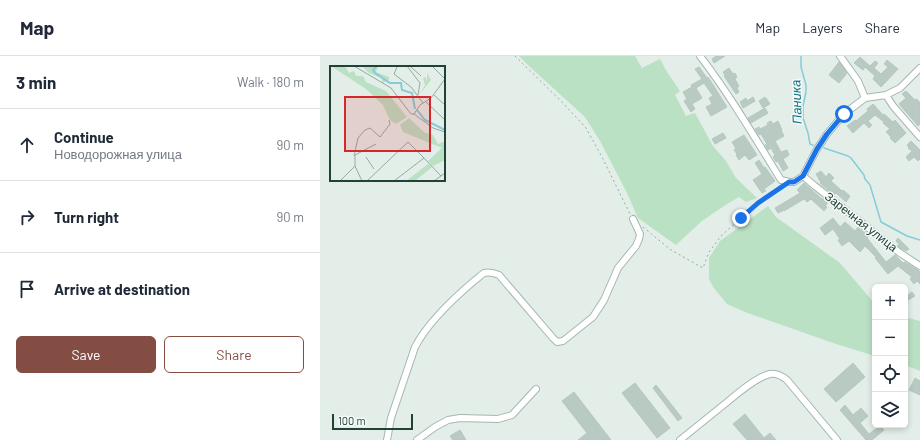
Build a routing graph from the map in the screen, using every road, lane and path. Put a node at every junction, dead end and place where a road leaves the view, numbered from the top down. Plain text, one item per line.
1 (515, 56) edge
2 (700, 56) edge
3 (840, 56) edge
4 (920, 68) edge
5 (886, 96) junction
6 (865, 98) junction
7 (920, 137) edge
8 (803, 176) junction
9 (789, 182) junction
10 (633, 218) joint
11 (644, 227) dead end
12 (920, 266) edge
13 (536, 389) dead end
14 (387, 440) edge
15 (417, 440) edge
16 (680, 440) edge
17 (837, 440) edge

1 - 10 path
2 - 9 street
3 - 6 street
4 - 5 street
5 - 6 street
5 - 7 street
6 - 8 street
8 - 9 street
8 - 12 street, Заречная улица
9 - 11 path
10 - 14 street
13 - 15 street
16 - 17 street

